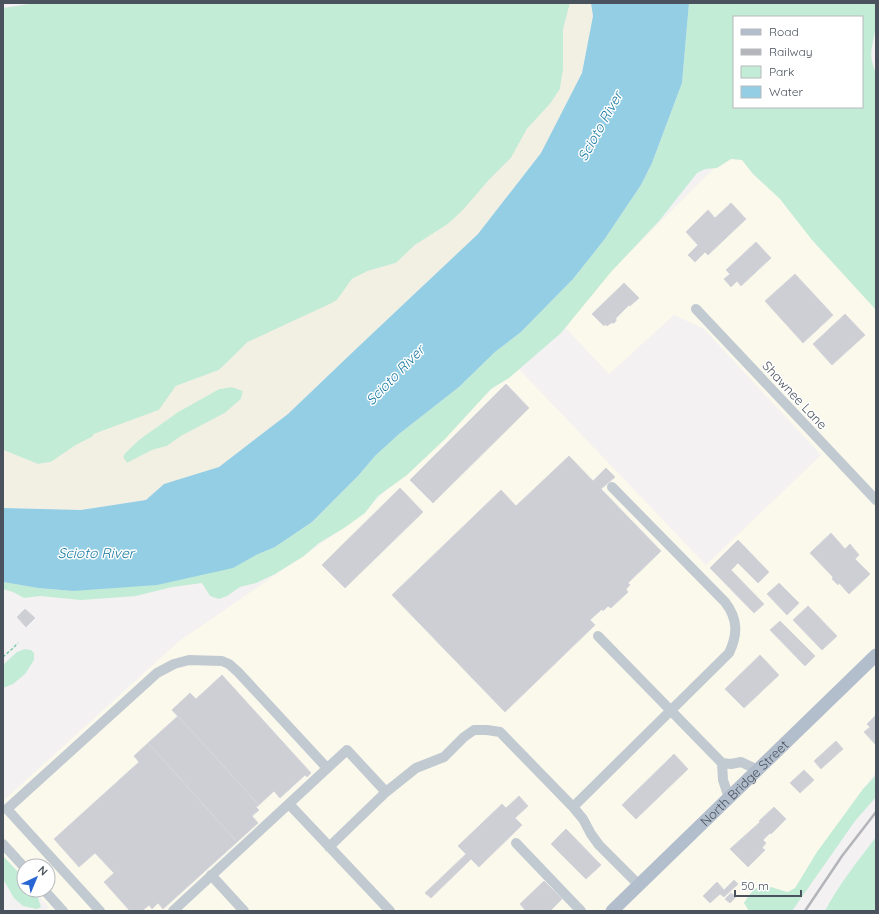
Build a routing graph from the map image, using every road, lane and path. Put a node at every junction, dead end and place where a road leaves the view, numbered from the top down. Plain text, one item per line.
1 (696, 309) dead end
2 (612, 487) dead end
3 (876, 500) edge
4 (598, 636) dead end
5 (18, 643) dead end
6 (876, 655) edge
7 (3, 657) edge
8 (671, 710) junction
9 (722, 763) junction
10 (327, 768) junction
11 (758, 770) junction
12 (386, 792) junction
13 (729, 798) junction
14 (289, 804) junction
15 (573, 807) junction
16 (516, 843) dead end
17 (3, 844) edge
18 (329, 847) junction
19 (16, 858) edge
20 (211, 875) junction
21 (638, 885) junction
22 (51, 898) edge
23 (63, 911) edge
24 (100, 911) edge
25 (173, 911) edge
26 (244, 911) edge
27 (390, 911) edge
28 (581, 911) edge
29 (612, 911) edge

1 - 3 street, Shawnee Lane
2 - 8 street
4 - 8 street
5 - 7 path
6 - 11 main road, North Bridge Street
8 - 9 street
8 - 15 street
9 - 11 street
9 - 13 street
10 - 12 street
10 - 14 street
10 - 24 street
11 - 13 main road, North Bridge Street
12 - 15 street
12 - 18 street
13 - 21 main road, North Bridge Street
14 - 18 street
14 - 20 street
15 - 21 street
16 - 28 street
17 - 19 street
18 - 27 street
20 - 25 street
20 - 26 street
21 - 29 main road, North Bridge Street
22 - 23 street

